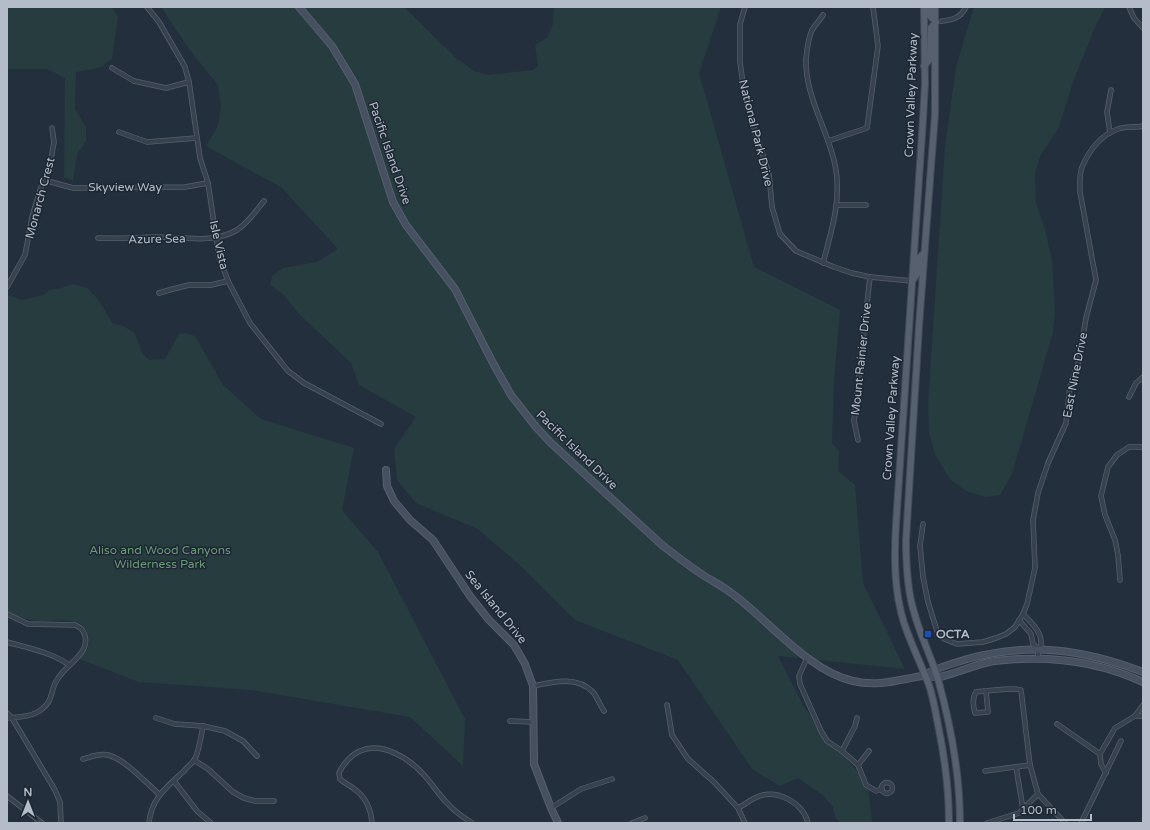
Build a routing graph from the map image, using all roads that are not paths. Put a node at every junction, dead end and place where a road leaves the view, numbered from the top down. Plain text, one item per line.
1 (147, 7) edge
2 (299, 7) edge
3 (745, 7) edge
4 (873, 7) edge
5 (924, 7) edge
6 (929, 7) edge
7 (935, 7) edge
8 (966, 7) edge
9 (1129, 7) edge
10 (823, 15) dead end
11 (936, 22) junction
12 (1143, 28) edge
13 (924, 66) junction
14 (112, 68) dead end
15 (189, 82) junction
16 (1111, 90) dead end
17 (1143, 126) edge
18 (52, 128) dead end
19 (119, 132) dead end
20 (1110, 133) junction
21 (197, 138) junction
22 (828, 141) junction
23 (44, 180) junction
24 (208, 183) junction
25 (264, 201) dead end
26 (837, 205) junction
27 (866, 205) dead end
28 (98, 238) dead end
29 (215, 238) junction
30 (924, 253) junction
31 (823, 263) junction
32 (870, 277) junction
33 (228, 281) junction
34 (912, 281) junction
35 (7, 288) edge
36 (160, 294) dead end
37 (919, 326) junction
38 (1143, 377) edge
39 (1129, 397) dead end
40 (381, 424) dead end
41 (858, 440) dead end
42 (1143, 447) edge
43 (386, 470) dead end
44 (923, 524) dead end
45 (1120, 580) dead end
46 (7, 614) edge
47 (1023, 614) junction
48 (1019, 620) junction
49 (1033, 624) junction
50 (1027, 629) junction
51 (7, 642) edge
52 (1038, 650) junction
53 (807, 658) junction
54 (1038, 658) junction
55 (69, 665) junction
56 (934, 669) junction
57 (1143, 672) edge
58 (924, 675) junction
59 (937, 677) junction
60 (1143, 682) edge
61 (533, 686) junction
62 (986, 691) junction
63 (667, 705) dead end
64 (1143, 705) edge
65 (604, 711) dead end
66 (7, 713) edge
67 (1135, 716) junction
68 (1143, 716) edge
69 (9, 718) edge
70 (156, 718) dead end
71 (857, 718) dead end
72 (510, 720) dead end
73 (534, 722) junction
74 (1057, 724) dead end
75 (204, 726) junction
76 (1121, 741) dead end
77 (842, 751) junction
78 (869, 751) dead end
79 (1100, 754) junction
80 (257, 756) dead end
81 (83, 759) dead end
82 (194, 760) junction
83 (858, 765) junction
84 (1030, 765) junction
85 (1016, 767) junction
86 (985, 771) dead end
87 (1106, 773) junction
88 (612, 779) dead end
89 (174, 781) junction
90 (882, 789) dead end
91 (1038, 794) junction
92 (160, 795) junction
93 (7, 796) edge
94 (274, 801) dead end
95 (550, 808) junction
96 (738, 808) junction
97 (1023, 809) junction
98 (645, 818) dead end
99 (42, 823) edge
100 (61, 823) edge
101 (149, 823) edge
102 (211, 823) edge
103 (372, 823) edge
104 (472, 823) edge
105 (558, 823) edge
106 (632, 823) edge
107 (745, 823) edge
108 (808, 823) edge
109 (949, 823) edge
110 (960, 823) edge
111 (987, 823) edge
112 (1065, 823) edge
113 (1081, 823) edge

1 - 15 street, Isle Vista
2 - 53 main road, Pacific Island Drive
3 - 31 street, National Park Drive
4 - 22 street
5 - 13 main road, Crown Valley Parkway
6 - 11 main road
7 - 11 main road, Crown Valley Parkway
8 - 11 street
9 - 12 street
10 - 22 street
11 - 13 main road
11 - 30 main road, Crown Valley Parkway
13 - 34 main road, Crown Valley Parkway
14 - 15 street
15 - 21 street, Isle Vista
16 - 20 street
17 - 20 street, East Nine Drive
18 - 23 street, Monarch Crest
19 - 21 street
20 - 47 street, East Nine Drive
21 - 24 street, Isle Vista
22 - 26 street
23 - 24 street, Skyview Way
23 - 35 street, Monarch Crest
24 - 29 street, Isle Vista
25 - 29 street, Azure Sea
26 - 27 street
26 - 31 street
28 - 29 street, Azure Sea
29 - 33 street, Isle Vista
30 - 34 main road
30 - 37 main road, Crown Valley Parkway
31 - 32 street, National Park Drive
32 - 34 street, National Park Drive
32 - 41 street, Mount Rainier Drive
33 - 36 street
33 - 40 street, Isle Vista
34 - 37 main road
34 - 58 main road, Crown Valley Parkway
37 - 56 main road, Crown Valley Parkway
38 - 39 street
42 - 45 street
43 - 61 main road, Sea Island Drive
44 - 48 street, East Nine Drive
46 - 55 street
47 - 48 street, East Nine Drive
47 - 49 street
48 - 50 street
49 - 50 street
49 - 52 street
50 - 52 street
51 - 55 street
52 - 54 street
52 - 56 main road
52 - 57 main road
53 - 58 main road, Pacific Island Drive
53 - 77 street
54 - 59 main road
54 - 60 main road
55 - 69 street
56 - 58 main road
56 - 59 main road, Crown Valley Parkway
58 - 59 main road
58 - 109 main road, Crown Valley Parkway
59 - 110 main road, Crown Valley Parkway
61 - 65 street
61 - 73 main road, Sea Island Drive
62 - 62 street
62 - 84 street
63 - 96 street
64 - 67 street
66 - 69 street
67 - 68 street
67 - 79 street
69 - 100 street
70 - 75 street
71 - 77 street
72 - 73 street
73 - 95 main road, Sea Island Drive
74 - 79 street
75 - 80 street
75 - 82 street
76 - 87 street
77 - 83 street
78 - 83 street
79 - 87 street
81 - 92 street
82 - 89 street
82 - 94 street
83 - 90 street
84 - 85 street
84 - 91 street
85 - 86 street
85 - 97 street
87 - 113 street
88 - 95 street
89 - 92 street
89 - 102 street
91 - 97 street
91 - 112 street
92 - 101 street
93 - 99 street
95 - 105 main road, Sea Island Drive
96 - 107 street
96 - 108 street
97 - 111 street
98 - 106 street
103 - 104 street

